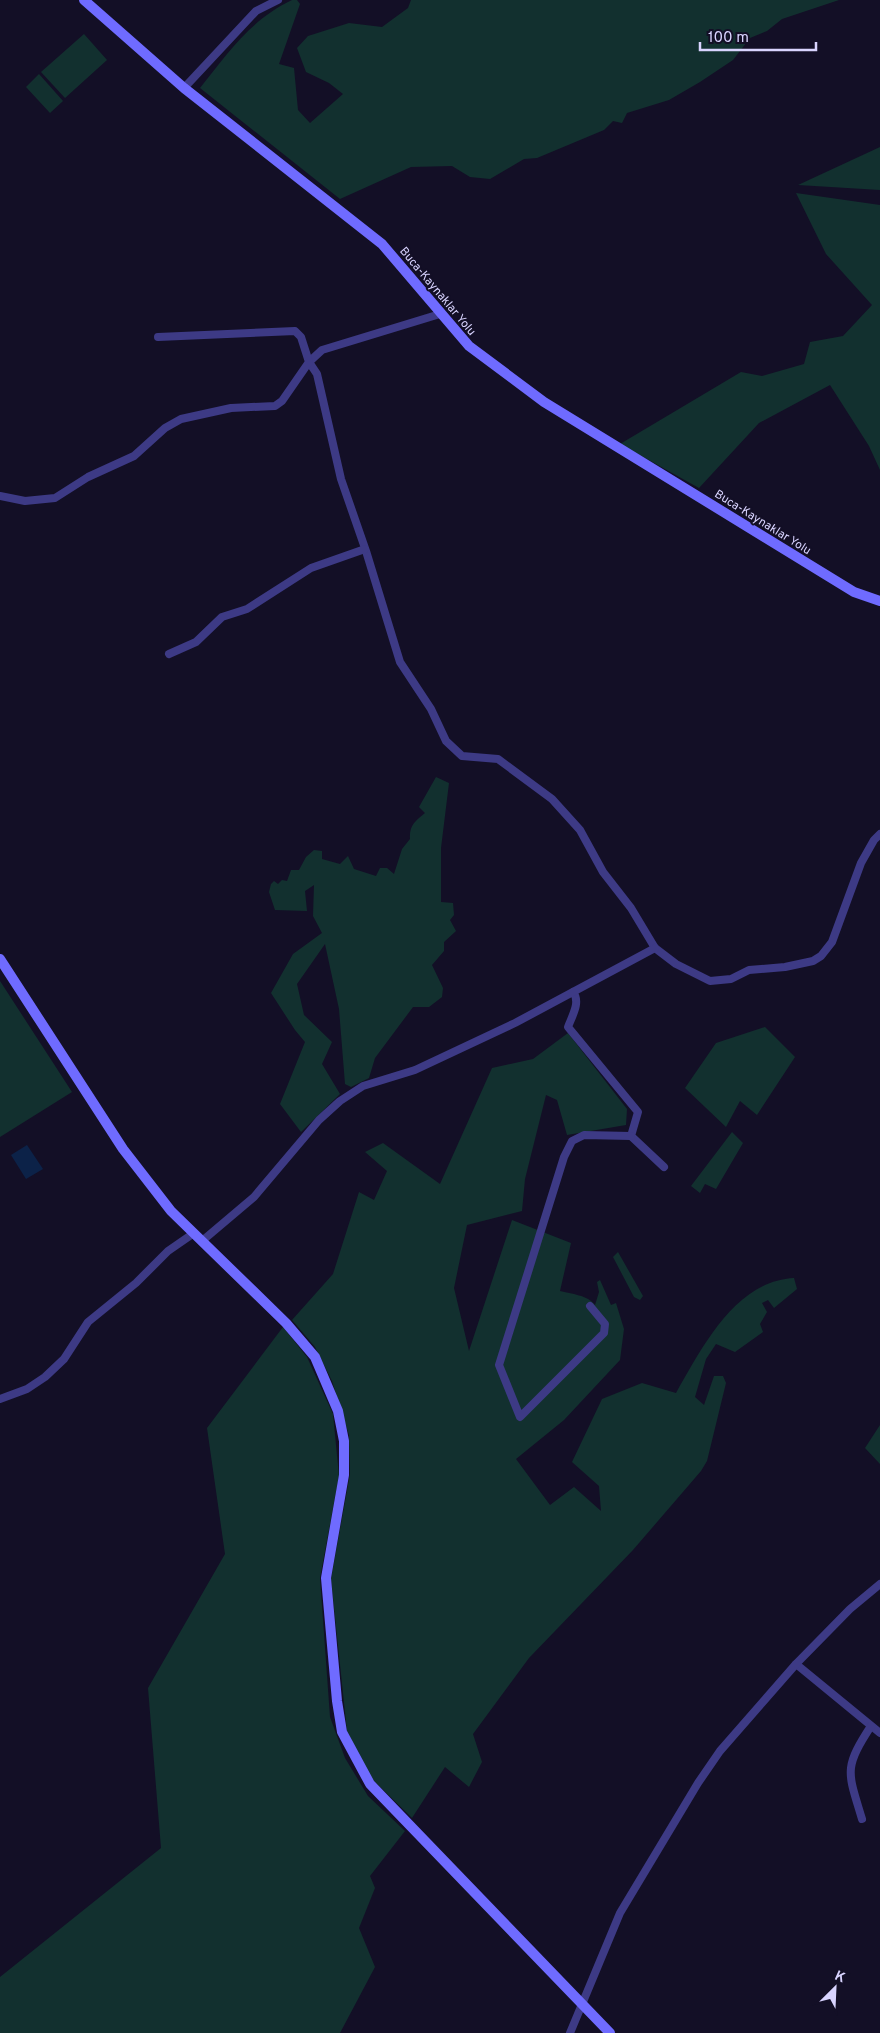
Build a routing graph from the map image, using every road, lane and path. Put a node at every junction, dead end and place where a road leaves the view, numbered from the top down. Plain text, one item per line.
1 (84, 0) edge
2 (278, 0) edge
3 (184, 88) junction
4 (440, 314) junction
5 (158, 337) dead end
6 (309, 362) junction
7 (0, 496) edge
8 (366, 549) junction
9 (880, 601) edge
10 (169, 654) dead end
11 (880, 834) edge
12 (655, 948) junction
13 (0, 959) edge
14 (573, 992) junction
15 (631, 1136) junction
16 (664, 1167) dead end
17 (194, 1233) junction
18 (202, 1241) junction
19 (590, 1306) dead end
20 (0, 1399) edge
21 (880, 1584) edge
22 (796, 1664) junction
23 (871, 1726) junction
24 (880, 1733) edge
25 (862, 1819) dead end
26 (582, 2004) junction
27 (570, 2033) edge
28 (610, 2033) edge

1 - 3 street, Buca-Kaynaklar Yolu
2 - 3 street
3 - 4 street, Buca-Kaynaklar Yolu
4 - 6 street
4 - 9 street, Buca-Kaynaklar Yolu
5 - 6 street
6 - 7 street
6 - 8 street
8 - 10 street
8 - 12 street
11 - 12 street
12 - 14 street
13 - 17 street
14 - 15 street
14 - 18 street
15 - 16 street
15 - 19 street
17 - 18 street
17 - 20 street
18 - 26 street
21 - 22 street
22 - 23 street
22 - 26 street
23 - 24 street
23 - 25 street
26 - 27 street
26 - 28 street

